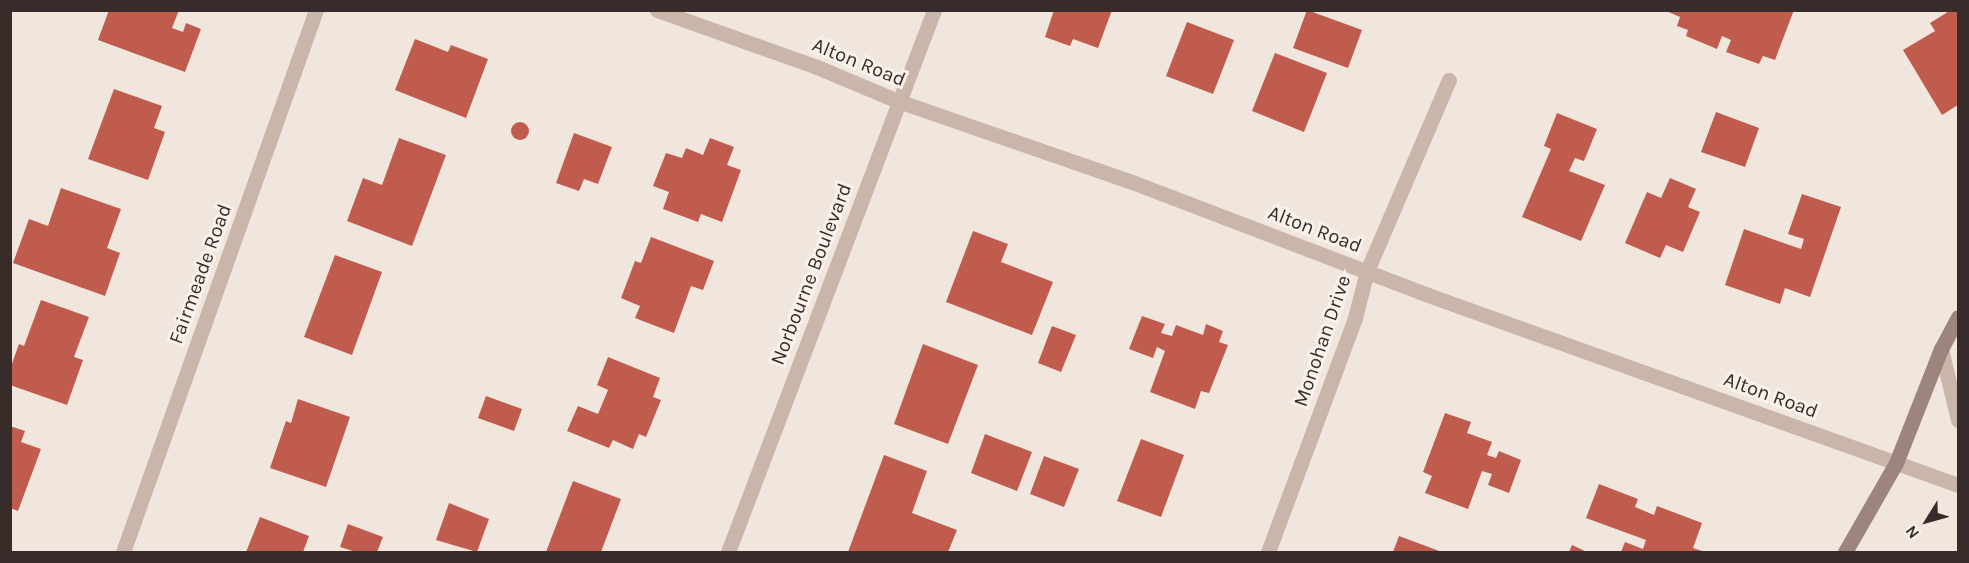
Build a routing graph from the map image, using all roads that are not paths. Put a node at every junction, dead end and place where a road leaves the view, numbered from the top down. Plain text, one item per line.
1 (316, 10) edge
2 (657, 10) edge
3 (934, 10) edge
4 (1449, 80) dead end
5 (898, 101) junction
6 (1367, 272) junction
7 (1959, 317) edge
8 (1941, 350) junction
9 (1959, 420) edge
10 (1896, 463) junction
11 (1959, 485) edge
12 (123, 552) edge
13 (728, 552) edge
14 (1268, 552) edge
15 (1845, 552) edge

1 - 12 street, Fairmeade Road
2 - 5 street, Alton Road
3 - 5 street, Norbourne Boulevard
4 - 6 street, Monohan Drive
5 - 6 street, Alton Road
5 - 13 street, Norbourne Boulevard
6 - 10 street, Alton Road
6 - 14 street, Monohan Drive
7 - 8 street
8 - 9 street
8 - 10 street
10 - 11 street, Alton Road
10 - 15 street

